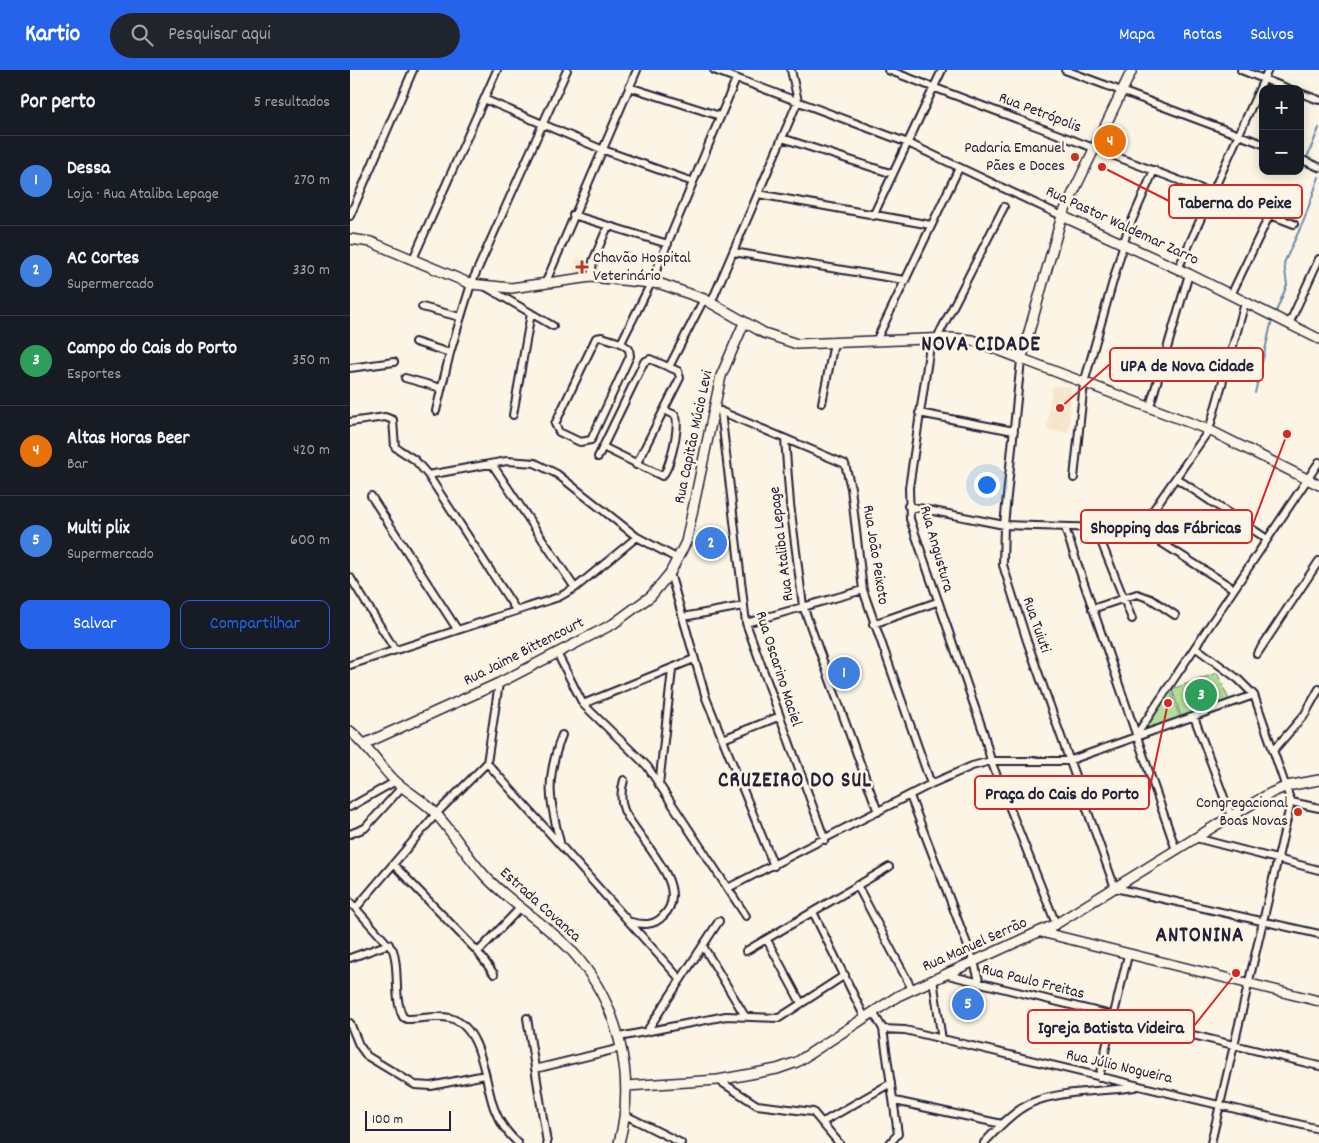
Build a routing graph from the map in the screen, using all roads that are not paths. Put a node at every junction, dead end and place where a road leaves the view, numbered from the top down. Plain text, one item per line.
1 (413, 70) edge
2 (497, 70) edge
3 (567, 70) edge
4 (637, 70) edge
5 (714, 70) edge
6 (791, 70) edge
7 (888, 70) edge
8 (942, 70) edge
9 (1065, 70) edge
10 (1132, 70) edge
11 (1240, 70) edge
12 (1268, 70) edge
13 (736, 79) junction
14 (1264, 79) junction
15 (1279, 85) edge
16 (629, 87) junction
17 (934, 88) junction
18 (1123, 91) junction
19 (1304, 94) edge
20 (484, 99) junction
21 (1319, 100) edge
22 (798, 101) junction
23 (720, 116) junction
24 (542, 125) junction
25 (1238, 134) junction
26 (782, 138) junction
27 (1259, 142) edge
28 (908, 144) junction
29 (601, 149) junction
30 (1096, 149) junction
31 (1304, 160) edge
32 (1319, 167) edge
33 (960, 168) junction
34 (1154, 170) junction
35 (893, 174) junction
36 (693, 182) junction
37 (1213, 192) junction
38 (758, 194) junction
39 (1004, 207) dead end
40 (1270, 214) junction
41 (573, 215) junction
42 (350, 216) edge
43 (874, 216) junction
44 (1062, 216) junction
45 (1294, 224) dead end
46 (931, 225) junction
47 (608, 226) junction
48 (350, 239) edge
49 (668, 244) junction
50 (1124, 245) junction
51 (733, 252) junction
52 (413, 259) junction
53 (1319, 259) edge
54 (1178, 269) junction
55 (1317, 270) edge
56 (1189, 274) junction
57 (591, 277) junction
58 (904, 280) junction
59 (651, 283) junction
60 (471, 284) junction
61 (545, 284) junction
62 (486, 287) junction
63 (1231, 296) junction
64 (707, 301) junction
65 (1245, 303) junction
66 (422, 307) dead end
67 (531, 313) junction
68 (460, 317) junction
69 (744, 323) junction
70 (1289, 324) junction
71 (553, 326) dead end
72 (934, 339) junction
73 (1319, 339) edge
74 (876, 341) junction
75 (415, 342) dead end
76 (620, 343) junction
77 (834, 343) junction
78 (450, 353) junction
79 (1021, 360) junction
80 (394, 362) dead end
81 (669, 367) junction
82 (350, 368) edge
83 (405, 378) dead end
84 (1084, 383) junction
85 (441, 388) junction
86 (822, 403) dead end
87 (1150, 406) junction
88 (717, 409) junction
89 (664, 410) junction
90 (436, 411) dead end
91 (919, 413) junction
92 (513, 415) dead end
93 (350, 422) edge
94 (1209, 430) junction
95 (1014, 431) junction
96 (785, 439) junction
97 (603, 447) junction
98 (598, 457) dead end
99 (1319, 462) edge
100 (492, 464) junction
101 (636, 465) junction
102 (428, 475) junction
103 (1074, 478) dead end
104 (1176, 478) junction
105 (1308, 478) junction
106 (1319, 485) edge
107 (371, 496) dead end
108 (908, 506) junction
109 (1004, 526) junction
110 (1065, 528) junction
111 (1096, 529) junction
112 (1140, 529) junction
113 (637, 537) junction
114 (1267, 539) junction
115 (678, 560) junction
116 (1319, 561) edge
117 (670, 573) junction
118 (350, 577) edge
119 (575, 588) junction
120 (1234, 589) junction
121 (863, 590) junction
122 (1124, 598) junction
123 (937, 602) junction
124 (742, 606) junction
125 (803, 606) junction
126 (1092, 609) junction
127 (516, 610) junction
128 (1174, 615) dead end
129 (683, 617) junction
130 (1132, 618) dead end
131 (746, 623) junction
132 (874, 624) junction
133 (457, 629) junction
134 (1195, 647) junction
135 (395, 650) junction
136 (557, 653) junction
137 (1257, 654) dead end
138 (694, 659) junction
139 (350, 664) edge
140 (672, 670) junction
141 (499, 683) junction
142 (1319, 689) edge
143 (1254, 695) junction
144 (582, 704) junction
145 (1194, 716) junction
146 (778, 717) junction
147 (350, 730) edge
148 (562, 735) dead end
149 (1135, 737) junction
150 (723, 739) junction
151 (364, 744) junction
152 (1274, 751) junction
153 (1068, 760) junction
154 (991, 761) junction
155 (487, 763) junction
156 (624, 780) dead end
157 (1319, 780) edge
158 (399, 784) junction
159 (932, 784) junction
160 (659, 785) junction
161 (1287, 786) junction
162 (910, 796) junction
163 (1291, 802) junction
164 (350, 807) edge
165 (1319, 808) edge
166 (878, 812) junction
167 (436, 814) junction
168 (1231, 816) junction
169 (350, 834) edge
170 (1196, 838) junction
171 (824, 840) junction
172 (562, 847) junction
173 (1176, 850) junction
174 (1279, 860) junction
175 (394, 865) junction
176 (774, 866) junction
177 (889, 867) dead end
178 (1319, 870) edge
179 (857, 886) junction
180 (728, 888) junction
181 (1115, 888) junction
182 (350, 902) edge
183 (356, 908) junction
184 (520, 909) junction
185 (813, 912) junction
186 (746, 916) dead end
187 (719, 921) dead end
188 (1264, 921) junction
189 (630, 922) junction
190 (1056, 924) junction
191 (1041, 932) junction
192 (1319, 934) edge
193 (767, 940) junction
194 (389, 944) junction
195 (703, 946) junction
196 (746, 951) dead end
197 (478, 952) junction
198 (1128, 955) junction
199 (350, 958) edge
200 (974, 962) junction
201 (494, 974) dead end
202 (944, 974) junction
203 (845, 975) junction
204 (680, 979) junction
205 (933, 979) junction
206 (980, 984) junction
207 (1248, 984) junction
208 (912, 989) junction
209 (1319, 1001) edge
210 (801, 1003) junction
211 (869, 1015) junction
212 (745, 1016) junction
213 (1112, 1016) junction
214 (527, 1018) dead end
215 (350, 1023) edge
216 (883, 1029) junction
217 (647, 1031) junction
218 (618, 1037) junction
219 (942, 1040) junction
220 (1235, 1045) junction
221 (621, 1048) junction
222 (1319, 1066) edge
223 (535, 1069) junction
224 (485, 1075) junction
225 (1099, 1077) junction
226 (718, 1080) junction
227 (891, 1083) junction
228 (626, 1086) junction
229 (1138, 1086) junction
230 (894, 1101) junction
231 (1220, 1104) junction
232 (625, 1115) junction
233 (823, 1122) junction
234 (1002, 1124) junction
235 (1319, 1129) edge
236 (518, 1143) edge
237 (547, 1143) edge
238 (618, 1143) edge
239 (681, 1143) edge
240 (839, 1143) edge
241 (890, 1143) edge
242 (984, 1143) edge
243 (1211, 1143) edge

1 - 42 street
2 - 20 street
3 - 24 street
4 - 16 street
5 - 13 street, Rua Pastor Waldemar Zarro
6 - 22 street
7 - 17 street, Rua Petrópolis
8 - 17 street
9 - 18 street
10 - 18 street
11 - 14 street
12 - 14 street
13 - 22 street, Rua Pastor Waldemar Zarro
13 - 23 street
14 - 15 street
14 - 25 street
16 - 23 street
16 - 29 street
17 - 28 street
17 - 30 street, Rua Petrópolis
18 - 25 street
18 - 30 street
19 - 21 street
20 - 24 street
20 - 52 street
22 - 26 street
22 - 28 street, Rua Pastor Waldemar Zarro
23 - 36 street
24 - 29 street
24 - 60 street
25 - 27 street
25 - 37 street
26 - 35 street
26 - 38 street
28 - 33 street, Rua Pastor Waldemar Zarro
28 - 35 street
29 - 36 street
29 - 41 street
30 - 34 street, Rua Petrópolis
30 - 44 street
31 - 32 street
33 - 44 street, Rua Pastor Waldemar Zarro
33 - 46 street
34 - 37 street, Rua Petrópolis
34 - 50 street
35 - 43 street
36 - 49 street
37 - 40 street, Rua Petrópolis
37 - 54 street
38 - 43 street
38 - 51 street
39 - 72 street, Rua Angustura
40 - 45 street, Rua Petrópolis
40 - 63 street
41 - 47 street
41 - 61 street
43 - 46 street
44 - 50 street, Rua Pastor Waldemar Zarro
44 - 79 street
46 - 58 street
47 - 49 street
47 - 57 street
48 - 52 street
49 - 59 street
50 - 54 street, Rua Pastor Waldemar Zarro
50 - 84 street
51 - 58 street
51 - 64 street
52 - 60 street
53 - 55 street
54 - 56 street, Rua Pastor Waldemar Zarro
55 - 70 street
56 - 63 street, Rua Pastor Waldemar Zarro
56 - 87 street
57 - 59 street
57 - 61 street
58 - 74 street
59 - 64 street
59 - 76 street
60 - 62 street
60 - 68 street
61 - 62 street
62 - 67 street
63 - 65 street, Rua Pastor Waldemar Zarro
64 - 69 street
64 - 81 street
65 - 70 street, Rua Pastor Waldemar Zarro
65 - 94 street
66 - 68 street
67 - 71 street
67 - 92 street
68 - 78 street
69 - 77 street
69 - 88 street, Rua Capitão Múcio Levi
70 - 73 street, Rua Pastor Waldemar Zarro
72 - 74 street
72 - 79 street
72 - 91 street, Rua Angustura
74 - 77 street
75 - 78 street
76 - 76 street
77 - 86 street
78 - 85 street
79 - 84 street
79 - 95 street, Rua Tuiuti
80 - 82 street
81 - 89 street
81 - 97 street
83 - 85 street
84 - 87 street
84 - 103 street
85 - 90 street
87 - 94 street
88 - 96 street, Rua João Peixoto
88 - 115 street, Rua Capitão Múcio Levi
88 - 124 street, Rua Oscarino Maciel
89 - 101 street
89 - 101 street
91 - 95 street
91 - 108 street, Rua Angustura
93 - 102 street
94 - 104 street
94 - 105 street
95 - 109 street, Rua Tuiuti
96 - 121 street, Rua João Peixoto
96 - 125 street, Rua Ataliba Lepage
97 - 98 street
97 - 101 street
99 - 105 street
100 - 102 street
100 - 113 street
100 - 119 street
102 - 127 street
104 - 112 street
104 - 114 street
105 - 106 street
105 - 114 street
107 - 133 street
108 - 109 street
108 - 123 street, Rua Angustura
109 - 110 street
109 - 153 street, Rua Tuiuti
110 - 111 street
110 - 126 street
111 - 112 street
111 - 122 street
112 - 120 street
113 - 115 street
113 - 119 street
114 - 120 street
115 - 117 street, Rua Jaime Bittencourt
116 - 137 street
117 - 129 street
117 - 136 street, Rua Jaime Bittencourt
118 - 135 street
119 - 127 street
120 - 134 street
121 - 125 street
121 - 132 street, Rua João Peixoto
122 - 126 street
122 - 128 street
122 - 130 street
123 - 132 street
123 - 154 street, Rua Angustura
124 - 129 street
124 - 131 street, Rua Oscarino Maciel
125 - 131 street
125 - 166 street, Rua Ataliba Lepage
126 - 149 street
127 - 133 street
129 - 138 street
131 - 146 street, Rua Oscarino Maciel
132 - 159 street, Rua João Peixoto
133 - 135 street
134 - 143 street
134 - 149 street
135 - 139 street
136 - 141 street, Rua Jaime Bittencourt
136 - 144 street
138 - 140 street
138 - 150 street
140 - 144 street
140 - 160 street
141 - 151 street, Rua Jaime Bittencourt
141 - 155 street
142 - 152 street
143 - 145 street
143 - 152 street
144 - 160 street
145 - 149 street
145 - 168 street
146 - 150 street
146 - 171 street, Rua Oscarino Maciel
147 - 151 street, Estrada Covanca
148 - 172 street
149 - 153 street
149 - 173 street
150 - 176 street
151 - 158 street, Estrada Covanca
152 - 161 street
153 - 154 street
153 - 181 street, Rua Tuiuti
154 - 159 street
154 - 190 street, Rua Angustura
155 - 167 street
155 - 172 street
156 - 189 street
157 - 161 street, Rua Manuel Serrão
158 - 164 street
158 - 167 street, Estrada Covanca
158 - 169 street
159 - 162 street
160 - 180 street
161 - 163 street
161 - 168 street, Rua Manuel Serrão
162 - 166 street
162 - 200 street
163 - 165 street
163 - 174 street
166 - 171 street
167 - 175 street
167 - 184 street, Estrada Covanca
168 - 170 street, Rua Manuel Serrão
170 - 173 street, Rua Manuel Serrão
170 - 174 street
171 - 176 street
172 - 189 street
173 - 181 street, Rua Manuel Serrão
174 - 178 street
174 - 188 street
175 - 183 street
175 - 197 street
176 - 180 street
177 - 179 street
179 - 185 street
179 - 208 street
180 - 186 street
181 - 188 street
181 - 190 street, Rua Manuel Serrão
182 - 183 street
183 - 194 street
184 - 197 street
184 - 218 street, Estrada Covanca
185 - 193 street
185 - 203 street
187 - 195 street
188 - 192 street
188 - 207 street
189 - 204 street
190 - 191 street, Rua Manuel Serrão
191 - 198 street
191 - 200 street, Rua Manuel Serrão
193 - 196 street
193 - 210 street
194 - 199 street
194 - 224 street
195 - 204 street
195 - 212 street
197 - 201 street
198 - 207 street
198 - 213 street
200 - 202 street, Rua Manuel Serrão
200 - 206 street
202 - 205 street, Rua Manuel Serrão
202 - 206 street, Rua Paulo Freitas
203 - 210 street
203 - 211 street
204 - 217 street
205 - 208 street, Rua Manuel Serrão
205 - 219 street
206 - 213 street, Rua Paulo Freitas
207 - 209 street
207 - 220 street
208 - 211 street, Rua Manuel Serrão
210 - 212 street
211 - 216 street
211 - 226 street, Rua Manuel Serrão
212 - 217 street
213 - 220 street, Rua Paulo Freitas
213 - 225 street
214 - 223 street
215 - 224 street
216 - 219 street, Rua Júlio Nogueira
216 - 227 street
217 - 218 street
218 - 221 street, Estrada Covanca
219 - 225 street, Rua Júlio Nogueira
220 - 222 street, Rua Paulo Freitas
220 - 231 street
221 - 223 street
221 - 228 street, Estrada Covanca
223 - 237 street
224 - 236 street
225 - 229 street, Rua Júlio Nogueira
226 - 228 street, Rua Manuel Serrão
226 - 233 street
227 - 230 street
227 - 233 street
228 - 232 street, Estrada Covanca
229 - 231 street, Rua Júlio Nogueira
229 - 234 street
230 - 234 street
230 - 241 street
231 - 235 street, Rua Júlio Nogueira
231 - 243 street
232 - 238 street, Estrada Covanca
232 - 239 street
233 - 240 street
234 - 242 street

